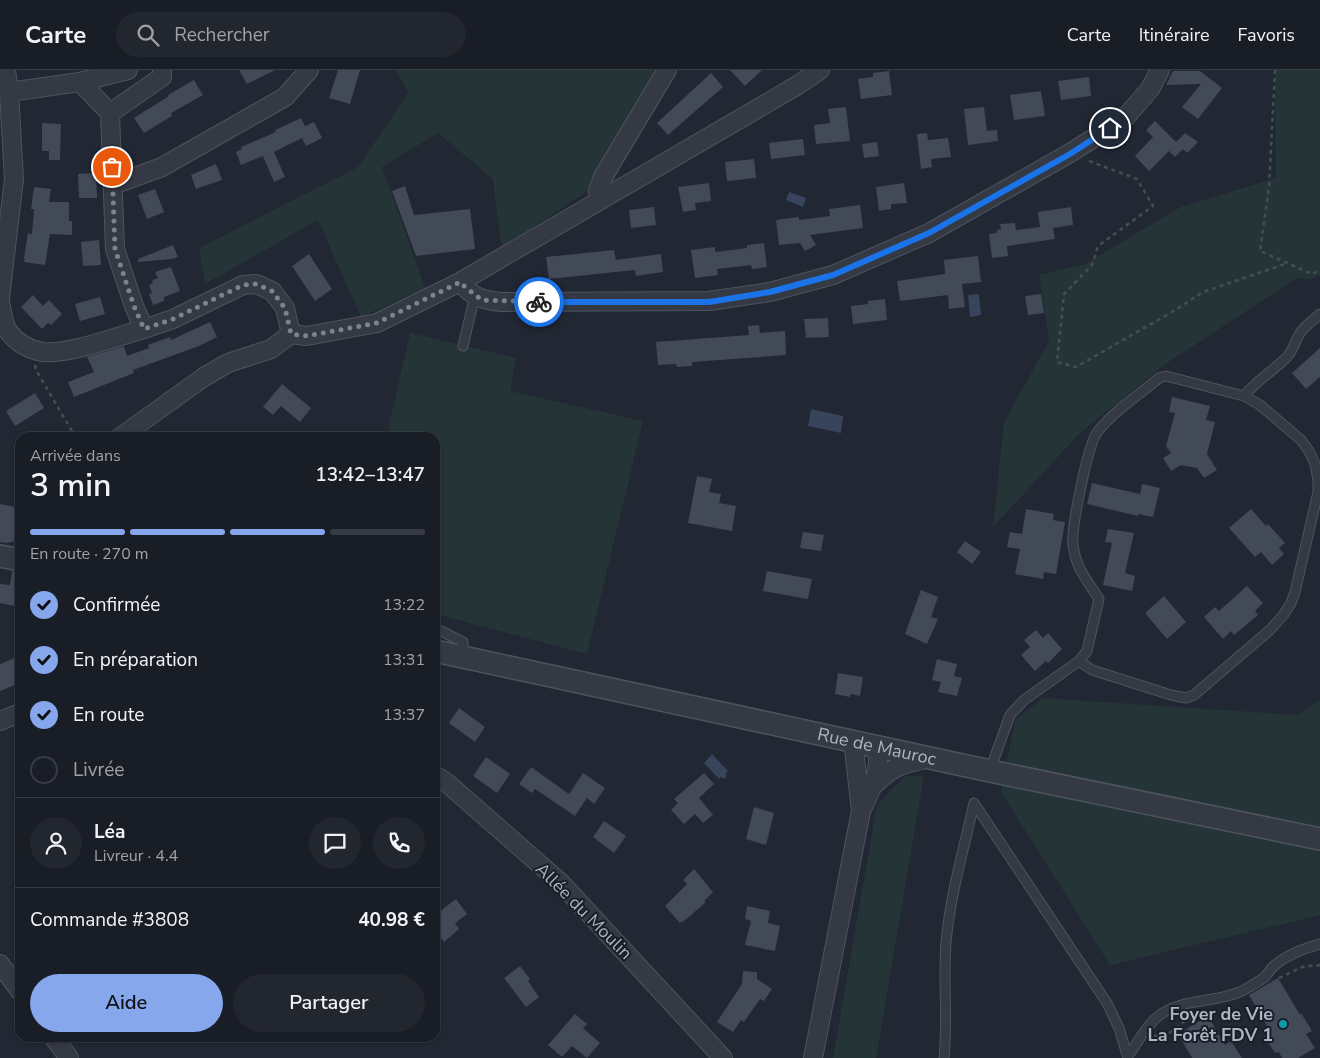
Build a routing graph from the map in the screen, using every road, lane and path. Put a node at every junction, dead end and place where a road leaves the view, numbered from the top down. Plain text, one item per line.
1 (6, 70) edge
2 (128, 70) edge
3 (162, 70) edge
4 (309, 70) edge
5 (667, 70) edge
6 (820, 70) edge
7 (1160, 70) edge
8 (1275, 70) edge
9 (80, 82) junction
10 (10, 92) junction
11 (110, 113) junction
12 (1070, 154) junction
13 (113, 185) junction
14 (600, 201) junction
15 (1288, 263) junction
16 (1320, 270) edge
17 (460, 282) junction
18 (475, 295) junction
19 (0, 300) edge
20 (1320, 314) edge
21 (144, 329) junction
22 (291, 334) junction
23 (463, 346) dead end
24 (32, 350) junction
25 (1244, 396) junction
26 (72, 432) edge
27 (127, 432) edge
28 (0, 556) edge
29 (15, 559) edge
30 (440, 630) edge
31 (440, 652) edge
32 (463, 657) junction
33 (1079, 661) junction
34 (15, 715) edge
35 (0, 720) edge
36 (852, 740) junction
37 (876, 745) junction
38 (931, 758) junction
39 (990, 771) junction
40 (440, 778) edge
41 (873, 786) junction
42 (861, 811) junction
43 (1320, 839) edge
44 (1320, 944) edge
45 (0, 964) edge
46 (15, 984) edge
47 (57, 1042) edge
48 (1128, 1057) edge
49 (69, 1058) edge
50 (723, 1058) edge
51 (813, 1058) edge
52 (944, 1058) edge

1 - 10 street
2 - 9 street
3 - 11 street
4 - 13 street
5 - 14 street
6 - 14 street
7 - 12 street
8 - 15 path
9 - 10 street
9 - 11 street
10 - 19 street
11 - 13 street
12 - 15 path
12 - 18 street
13 - 21 street
14 - 17 street
15 - 16 path
17 - 18 street
17 - 22 street
18 - 23 lane
19 - 24 street
20 - 25 lane
21 - 22 street
21 - 24 street
22 - 27 street
24 - 26 path
25 - 33 lane
25 - 33 lane
28 - 29 street
30 - 32 lane
31 - 32 street, Rue de Mauroc
32 - 36 street, Rue de Mauroc
33 - 39 lane
34 - 35 street
36 - 37 street, Rue de Mauroc
36 - 42 street
37 - 38 street, Rue de Mauroc
37 - 41 street
38 - 39 street, Rue de Mauroc
38 - 41 street
39 - 43 street, Rue de Mauroc
40 - 50 street, Allée du Moulin
41 - 42 street
42 - 51 street
44 - 48 lane
45 - 46 street
47 - 49 street
48 - 52 lane

